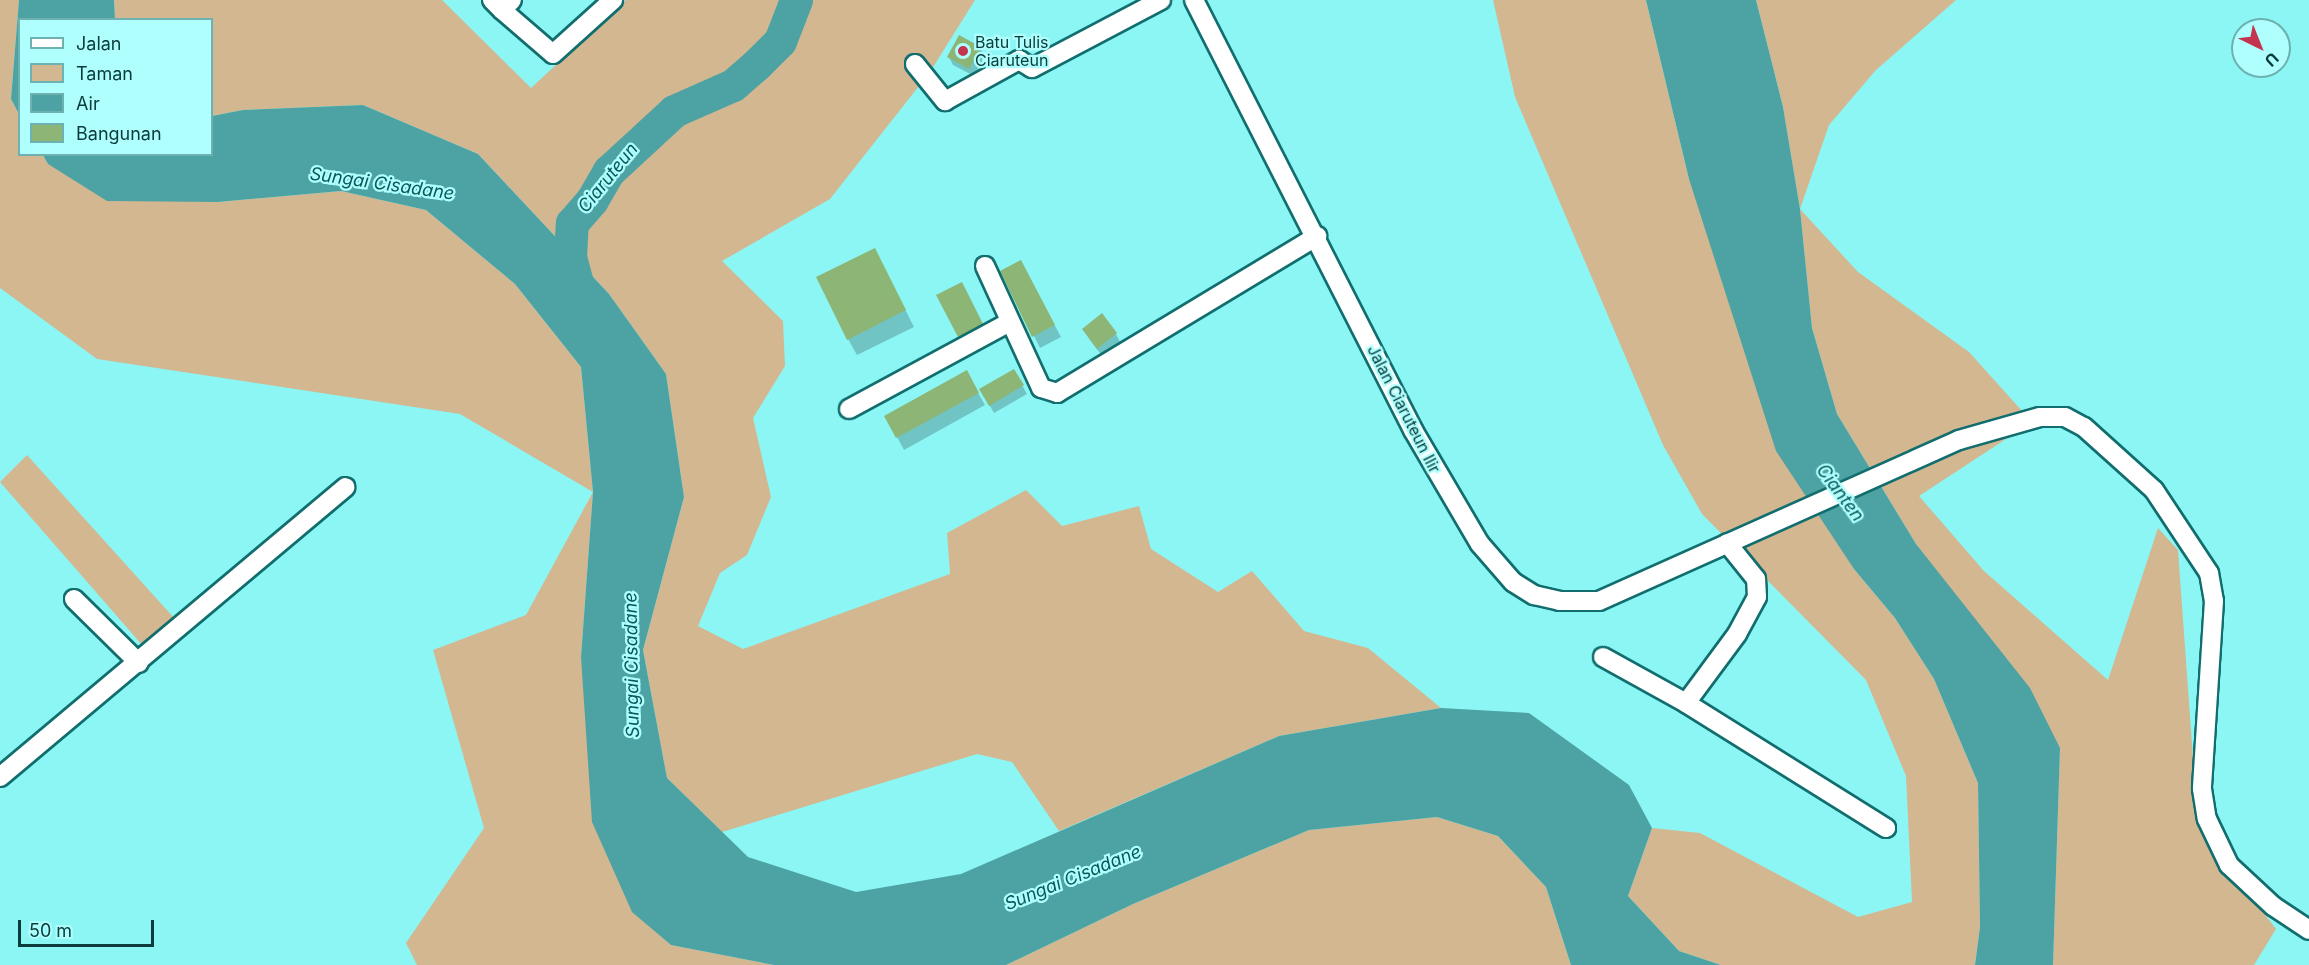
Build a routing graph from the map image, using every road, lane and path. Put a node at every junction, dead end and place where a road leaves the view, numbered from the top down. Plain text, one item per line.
1 (613, 0) edge
2 (1161, 0) edge
3 (1194, 0) edge
4 (502, 3) edge
5 (915, 64) dead end
6 (1317, 236) junction
7 (985, 266) dead end
8 (1011, 322) junction
9 (849, 409) dead end
10 (346, 487) dead end
11 (1727, 543) junction
12 (74, 599) dead end
13 (1603, 657) dead end
14 (140, 663) junction
15 (1686, 703) junction
16 (0, 777) edge
17 (1886, 828) dead end
18 (2309, 930) edge

1 - 4 street
2 - 5 street
3 - 6 street, Jalan Ciaruteun Ilir
6 - 8 street
6 - 11 street, Jalan Ciaruteun Ilir
7 - 8 street
8 - 9 street
10 - 14 street
11 - 15 street
11 - 18 street, Jalan Ciaruteun Ilir
12 - 14 street
13 - 15 street
14 - 16 street
15 - 17 street

